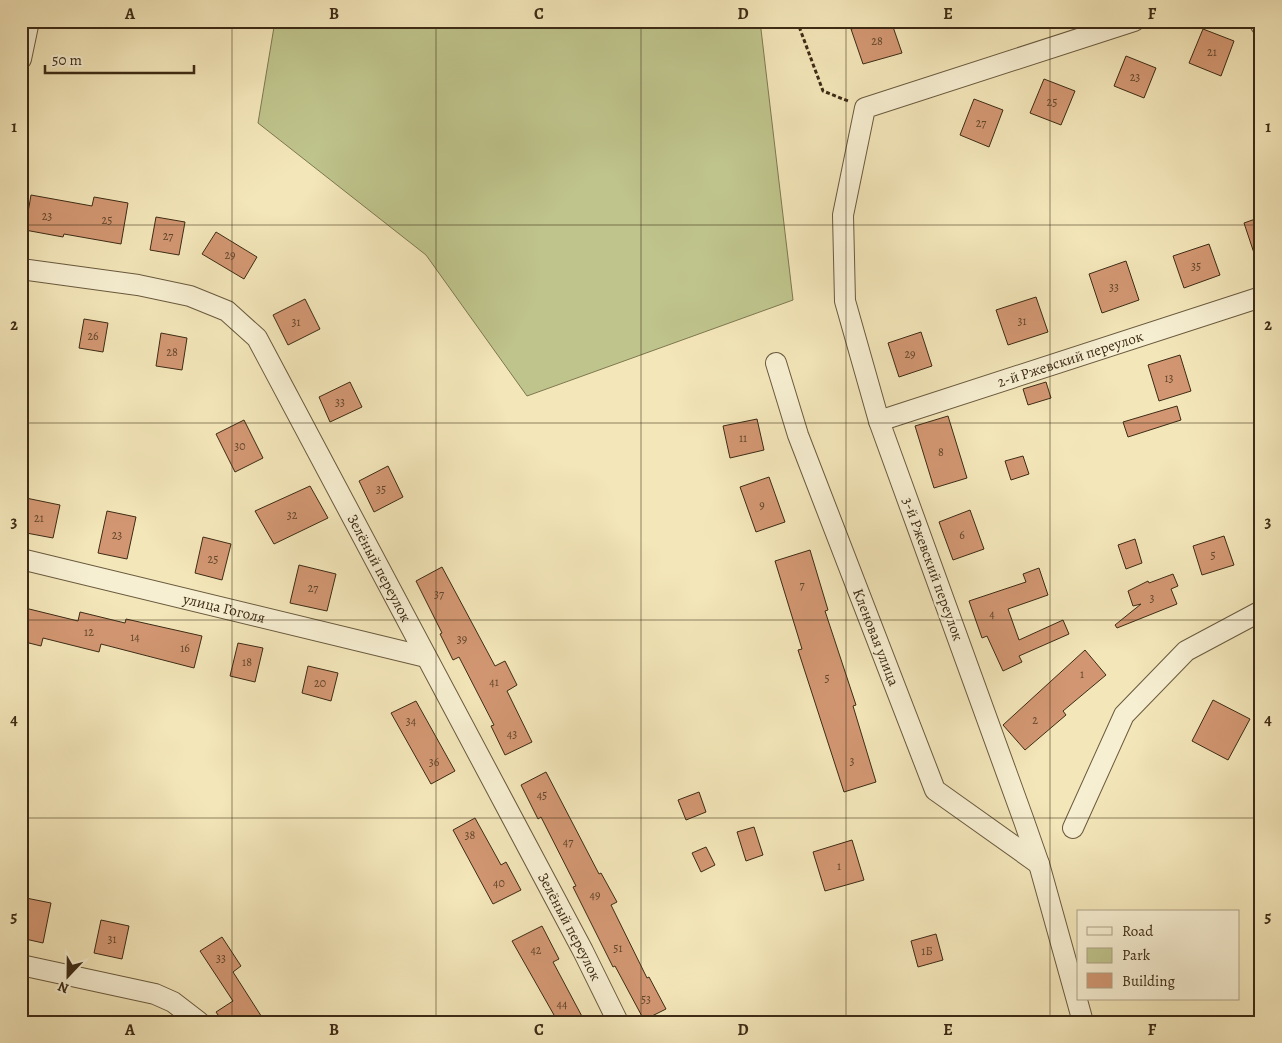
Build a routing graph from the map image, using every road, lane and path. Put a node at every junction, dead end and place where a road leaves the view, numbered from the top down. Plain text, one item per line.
1 (29, 21) edge
2 (796, 21) edge
3 (1134, 21) edge
4 (1259, 21) edge
5 (1261, 25) edge
6 (21, 59) edge
7 (865, 108) junction
8 (21, 269) edge
9 (1261, 297) edge
10 (776, 364) dead end
11 (879, 421) junction
12 (21, 559) edge
13 (1261, 611) edge
14 (426, 658) junction
15 (1073, 828) dead end
16 (1039, 864) junction
17 (21, 965) edge
18 (199, 1022) edge
19 (618, 1022) edge
20 (1083, 1022) edge

1 - 6 street
2 - 7 path
3 - 7 street
4 - 5 street
7 - 11 street, 3-й Ржевский переулок
8 - 14 street, Зелёный переулок
9 - 11 street, 2-й Ржевский переулок
10 - 16 street, Кленовая улица
11 - 16 street, 3-й Ржевский переулок
12 - 14 street, улица Гоголя
13 - 15 street
14 - 19 street, Зелёный переулок
16 - 20 street, 3-й Ржевский переулок
17 - 18 street

